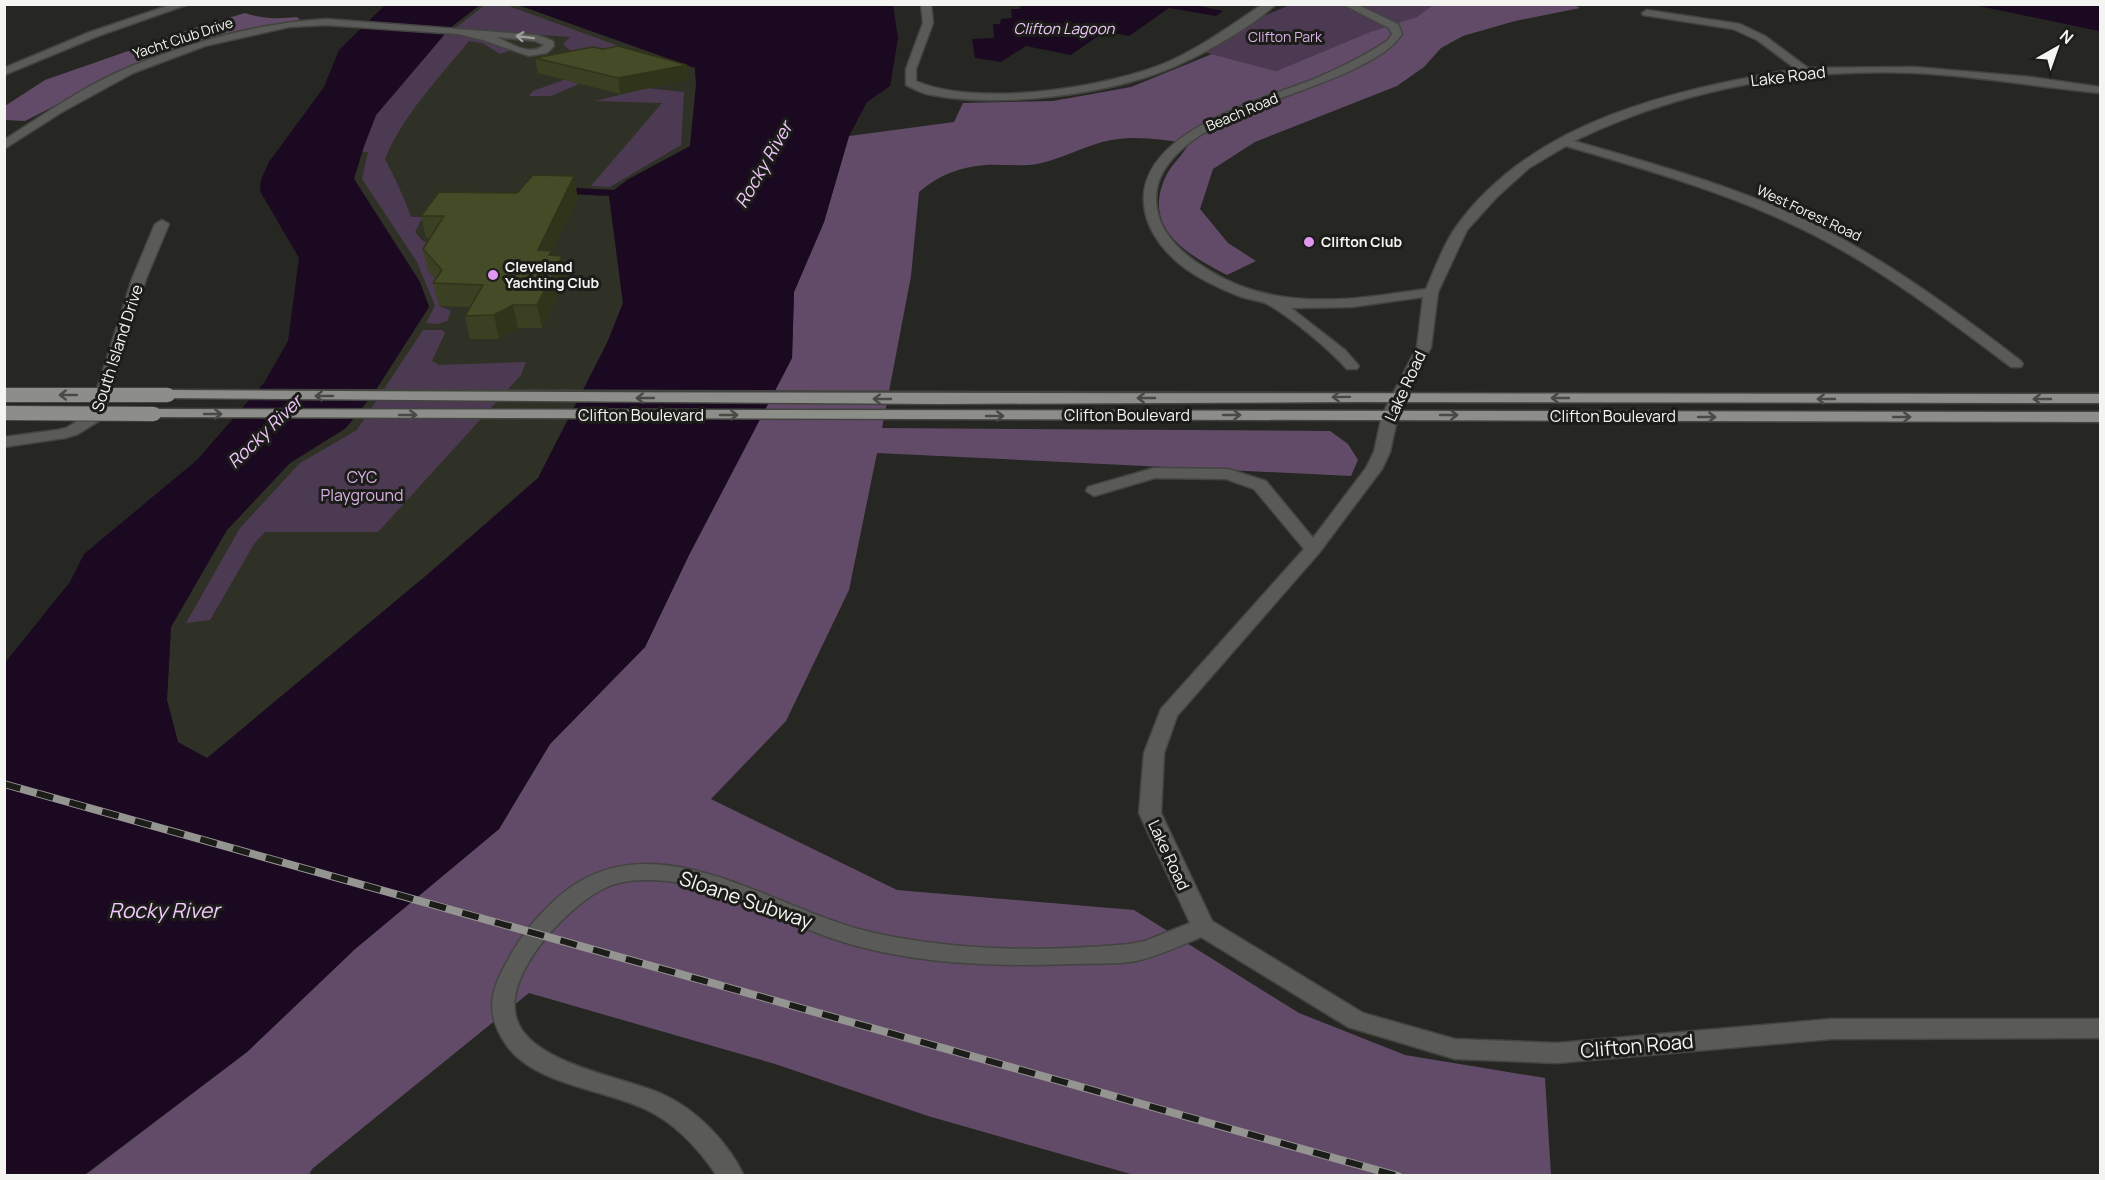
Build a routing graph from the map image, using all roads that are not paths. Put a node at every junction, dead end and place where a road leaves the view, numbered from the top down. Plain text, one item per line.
1 (184, 4) edge
2 (926, 4) edge
3 (1270, 4) edge
4 (1336, 4) edge
5 (166, 6) edge
6 (1349, 6) edge
7 (1647, 13) dead end
8 (462, 33) junction
9 (4, 72) edge
10 (1805, 72) junction
11 (2100, 90) edge
12 (1563, 141) junction
13 (4, 146) edge
14 (162, 224) dead end
15 (1431, 292) junction
16 (1273, 301) junction
17 (2016, 364) dead end
18 (1352, 366) dead end
19 (4, 395) edge
20 (1400, 397) junction
21 (2100, 399) edge
22 (4, 413) edge
23 (1390, 415) junction
24 (2100, 417) edge
25 (4, 442) edge
26 (1094, 491) dead end
27 (1313, 549) junction
28 (1203, 927) junction
29 (2100, 1029) edge
30 (731, 1176) edge

1 - 5 street
2 - 3 street
4 - 6 street
5 - 9 street
6 - 16 street, Beach Road
7 - 10 street
8 -> 8 street, Yacht Club Drive
8 - 13 street, Yacht Club Drive
10 - 11 street, Lake Road
10 - 12 street, Lake Road
12 - 15 street, Lake Road
12 - 17 street, West Forest Road
14 - 25 street, South Island Drive
15 - 16 street, Beach Road
15 - 20 street, Lake Road
16 - 18 street, Beach Road
20 -> 19 main road, Clifton Boulevard, bridge
21 -> 20 main road, Clifton Boulevard
20 - 23 street, Lake Road
22 -> 23 main road, Clifton Boulevard, bridge
23 -> 24 main road, Clifton Boulevard
23 - 27 street, Lake Road
26 - 27 street
27 - 28 street, Lake Road
28 - 29 street, Clifton Road
28 - 30 street, Sloane Subway

